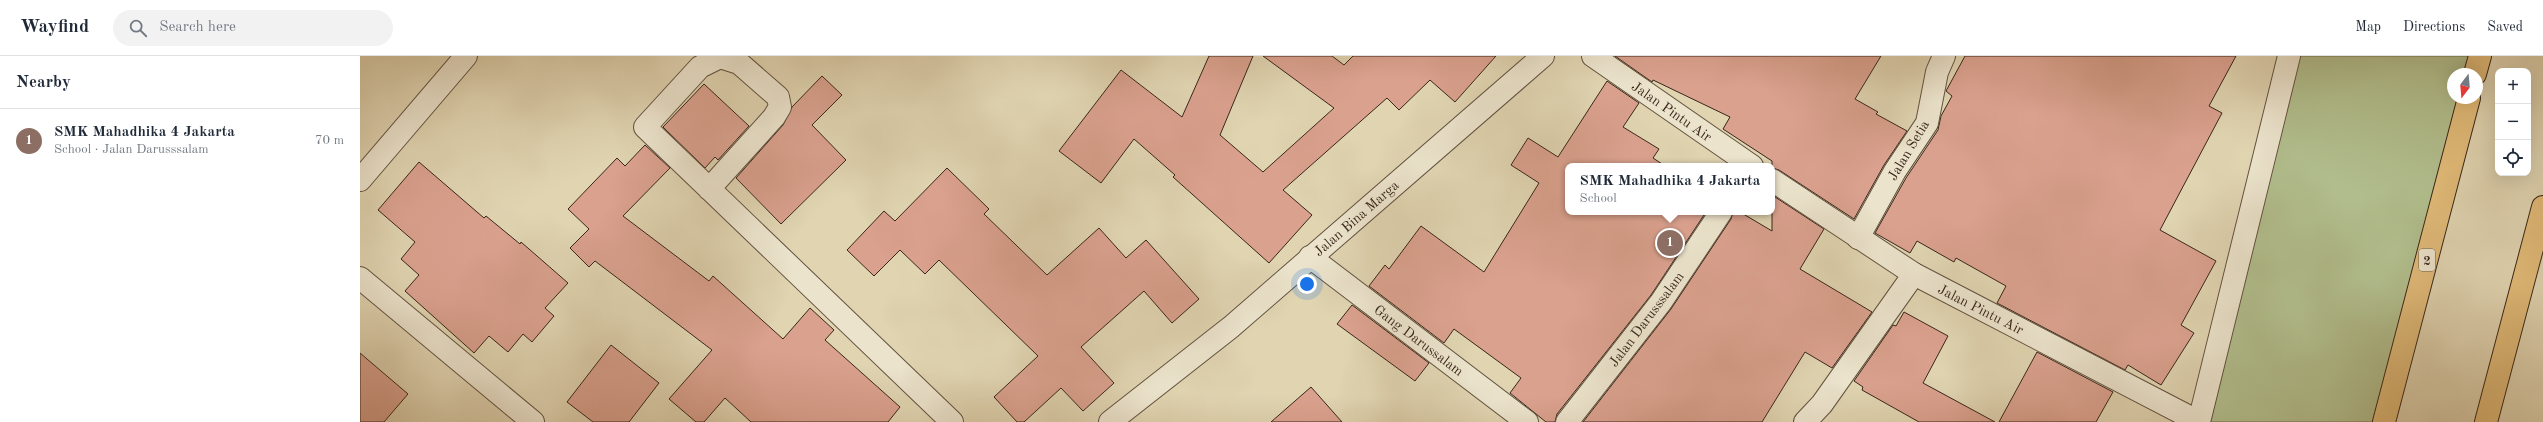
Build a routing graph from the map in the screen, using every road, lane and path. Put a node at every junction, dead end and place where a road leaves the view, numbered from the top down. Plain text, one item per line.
1 (466, 56) edge
2 (1543, 56) edge
3 (1593, 56) edge
4 (1944, 56) edge
5 (2289, 56) edge
6 (2480, 56) edge
7 (2477, 68) edge
8 (2467, 104) edge
9 (1748, 163) edge
10 (360, 180) edge
11 (1775, 182) edge
12 (710, 189) junction
13 (2543, 207) edge
14 (1719, 215) edge
15 (1858, 238) junction
16 (1310, 257) junction
17 (1914, 274) junction
18 (360, 278) edge
19 (533, 422) edge
20 (952, 422) edge
21 (1110, 422) edge
22 (1528, 422) edge
23 (1567, 422) edge
24 (1805, 422) edge
25 (2199, 422) edge
26 (2384, 422) edge
27 (2486, 422) edge

1 - 10 street
2 - 16 street, Jalan Bina Marga
3 - 9 street, Jalan Pintu Air
4 - 15 street, Jalan Setia
5 - 25 street
6 - 7 highway
8 - 26 highway, 2
11 - 15 street, Jalan Pintu Air
12 - 12 street
12 - 20 street
13 - 27 highway
14 - 23 street, Jalan Darusssalam
15 - 17 street, Jalan Pintu Air
16 - 21 street, Jalan Bina Marga
16 - 22 street, Gang Darussalam
17 - 24 street
17 - 25 street, Jalan Pintu Air
18 - 19 street

